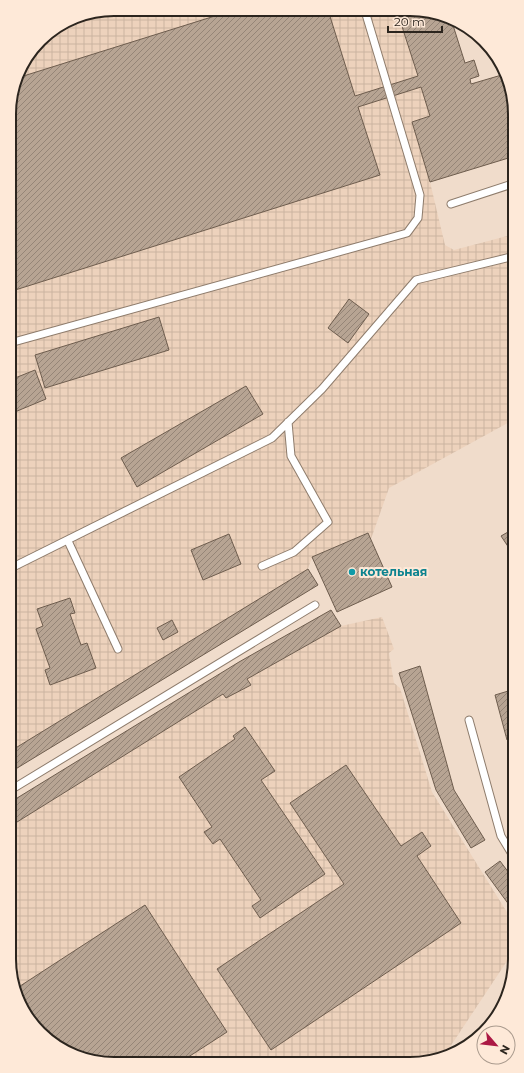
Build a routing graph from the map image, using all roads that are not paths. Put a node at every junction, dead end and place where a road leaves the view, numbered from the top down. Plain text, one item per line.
1 (366, 16) edge
2 (508, 185) edge
3 (451, 204) dead end
4 (508, 258) edge
5 (16, 341) edge
6 (288, 422) junction
7 (68, 541) junction
8 (16, 566) edge
9 (262, 566) dead end
10 (316, 605) dead end
11 (118, 649) dead end
12 (469, 720) dead end
13 (16, 787) edge
14 (508, 848) edge

1 - 5 lane
2 - 3 lane
4 - 6 lane
6 - 7 lane
6 - 9 lane
7 - 8 lane
7 - 11 lane
10 - 13 lane
12 - 14 lane

